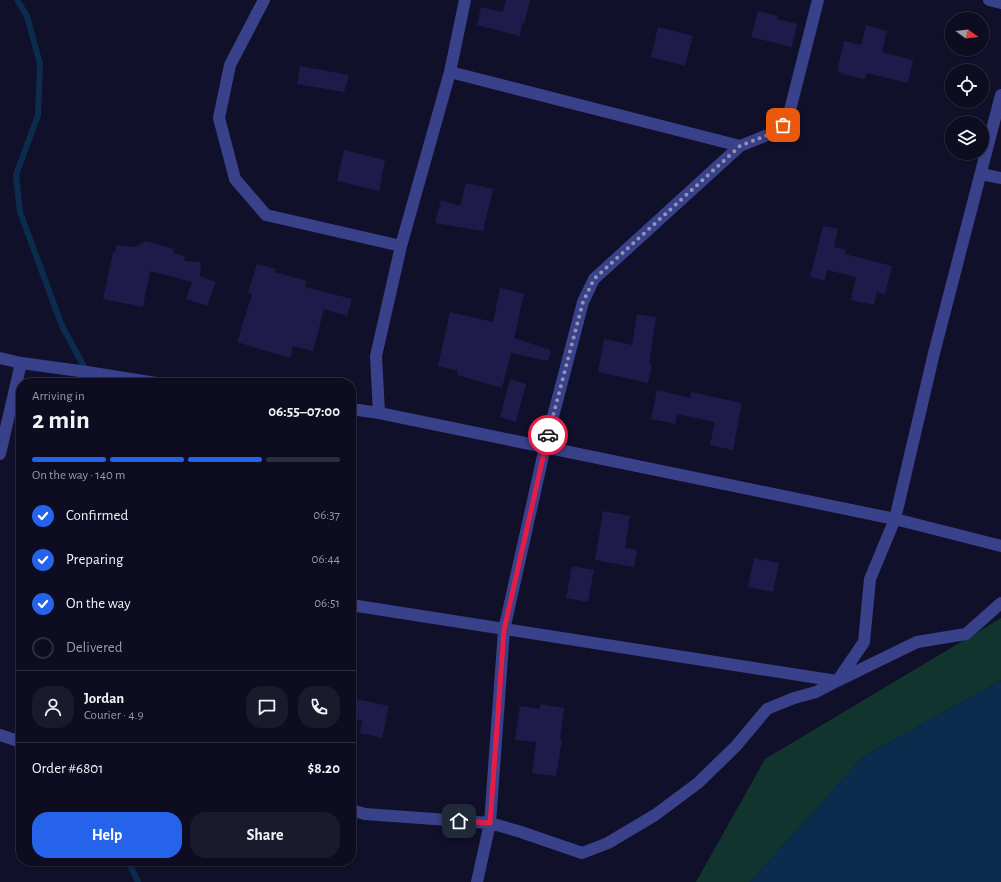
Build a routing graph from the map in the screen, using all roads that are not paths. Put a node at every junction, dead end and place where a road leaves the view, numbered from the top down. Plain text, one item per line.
1 (264, 0) edge
2 (465, 0) edge
3 (818, 0) edge
4 (989, 0) edge
5 (1001, 3) edge
6 (450, 72) junction
7 (1001, 95) edge
8 (740, 146) junction
9 (981, 174) junction
10 (1001, 178) edge
11 (401, 246) junction
12 (0, 358) edge
13 (21, 363) junction
14 (18, 378) edge
15 (125, 378) edge
16 (16, 385) edge
17 (356, 410) edge
18 (379, 413) junction
19 (545, 447) junction
20 (0, 454) edge
21 (895, 519) junction
22 (1001, 546) edge
23 (1001, 603) edge
24 (356, 606) edge
25 (504, 630) junction
26 (837, 681) junction
27 (0, 735) edge
28 (16, 740) edge
29 (356, 811) edge
30 (490, 823) junction
31 (477, 882) edge

1 - 11 street
2 - 6 street
3 - 8 street
4 - 5 street
6 - 8 street
6 - 11 street
7 - 9 street
8 - 19 street
9 - 10 street
9 - 21 street
11 - 18 street
12 - 13 street
13 - 14 street
13 - 15 street
16 - 20 street
17 - 18 street
18 - 19 street
19 - 21 street
19 - 25 street
21 - 22 street
21 - 26 street
23 - 26 street
24 - 25 street
25 - 26 street
25 - 30 street
26 - 30 street
27 - 28 street
29 - 30 street
30 - 31 street

